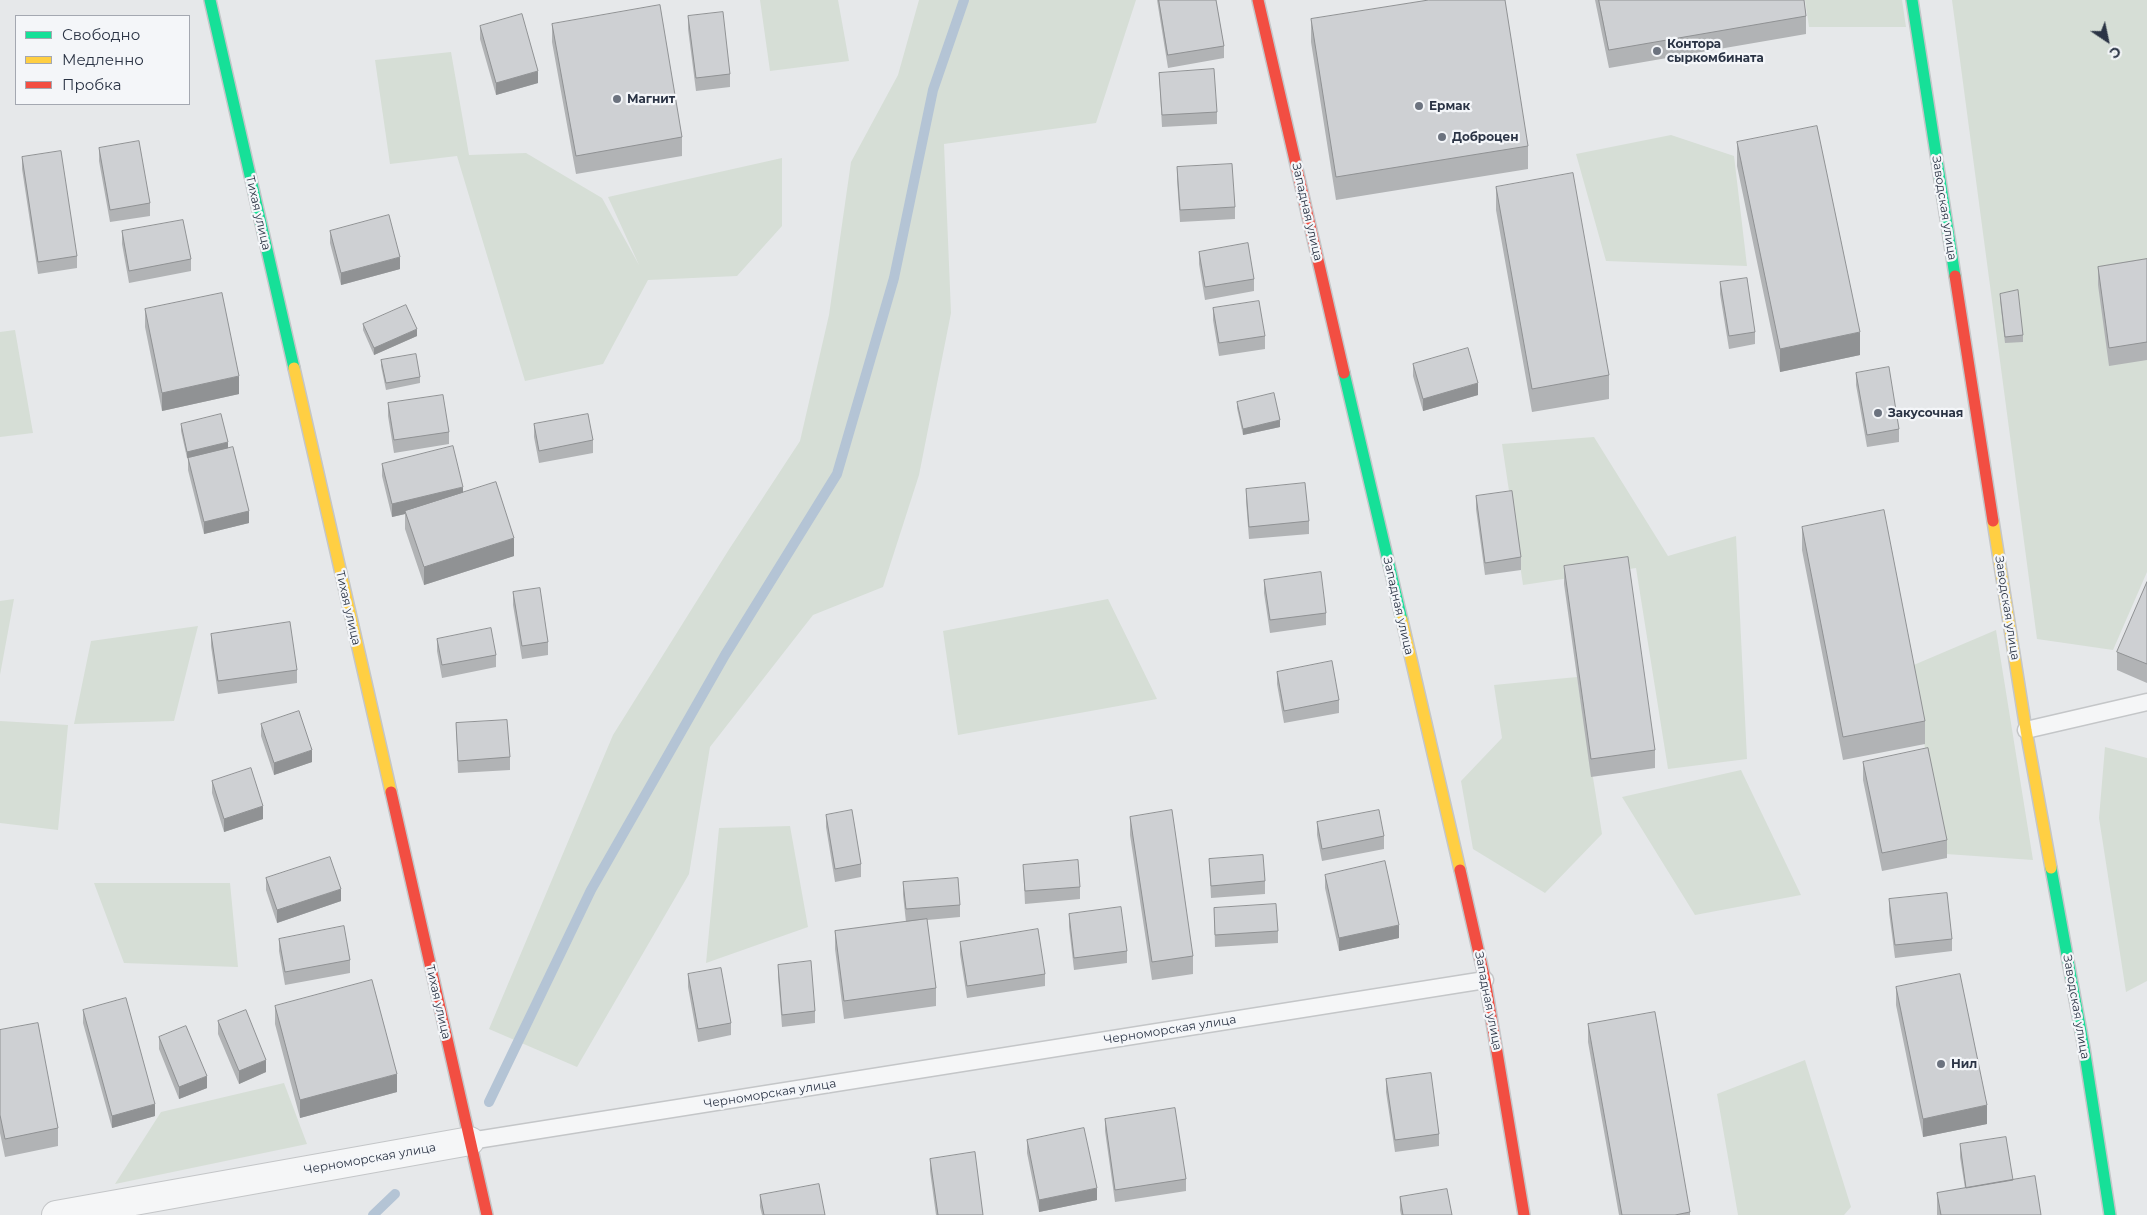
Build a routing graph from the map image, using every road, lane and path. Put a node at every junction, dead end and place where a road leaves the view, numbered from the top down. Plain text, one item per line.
1 (210, 0) edge
2 (1258, 0) edge
3 (1912, 0) edge
4 (2147, 702) edge
5 (2026, 730) junction
6 (1485, 980) junction
7 (470, 1142) junction
8 (56, 1215) edge
9 (487, 1215) edge
10 (1524, 1215) edge
11 (2110, 1215) edge

1 - 7 street, Тихая улица
2 - 6 street, Западная улица
3 - 5 street, Заводская улица
4 - 5 lane
5 - 11 street, Заводская улица
6 - 7 lane, Черноморская улица
6 - 10 street, Западная улица
7 - 8 street, Черноморская улица
7 - 9 street, Тихая улица

